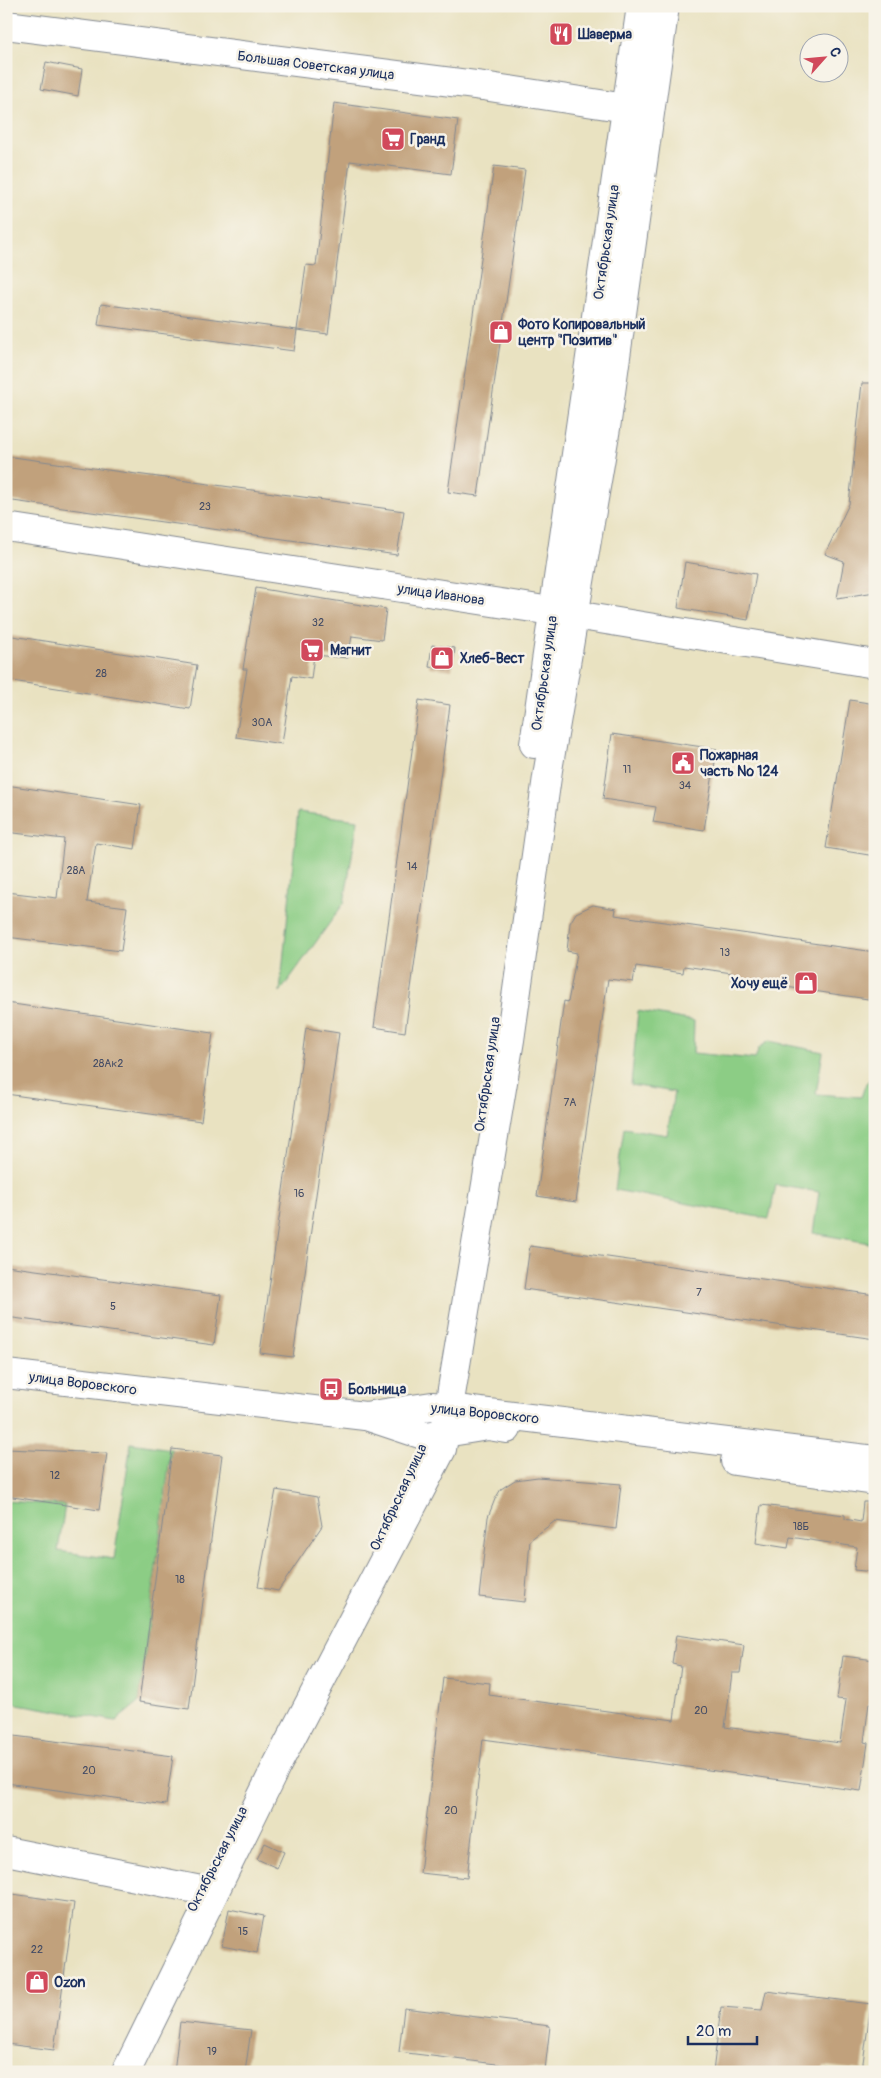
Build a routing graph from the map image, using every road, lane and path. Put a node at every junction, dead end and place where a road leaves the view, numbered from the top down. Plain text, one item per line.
1 (641, 6) edge
2 (666, 6) edge
3 (6, 26) edge
4 (626, 108) junction
5 (6, 527) edge
6 (564, 614) junction
7 (875, 664) edge
8 (6, 1374) edge
9 (438, 1421) junction
10 (875, 1460) edge
11 (875, 1481) edge
12 (6, 1851) edge
13 (201, 1890) junction
14 (110, 2072) edge
15 (126, 2072) edge

1 - 4 street, Октябрьская улица
2 - 6 street
3 - 4 street, Большая Советская улица
4 - 6 street, Октябрьская улица
5 - 6 street, улица Иванова
6 - 7 street, улица Иванова
6 - 9 street, Октябрьская улица
8 - 9 street, улица Воровского
9 - 10 street, улица Воровского
9 - 11 street
9 - 13 street, Октябрьская улица
9 - 15 street
12 - 13 street
13 - 14 street, Октябрьская улица

